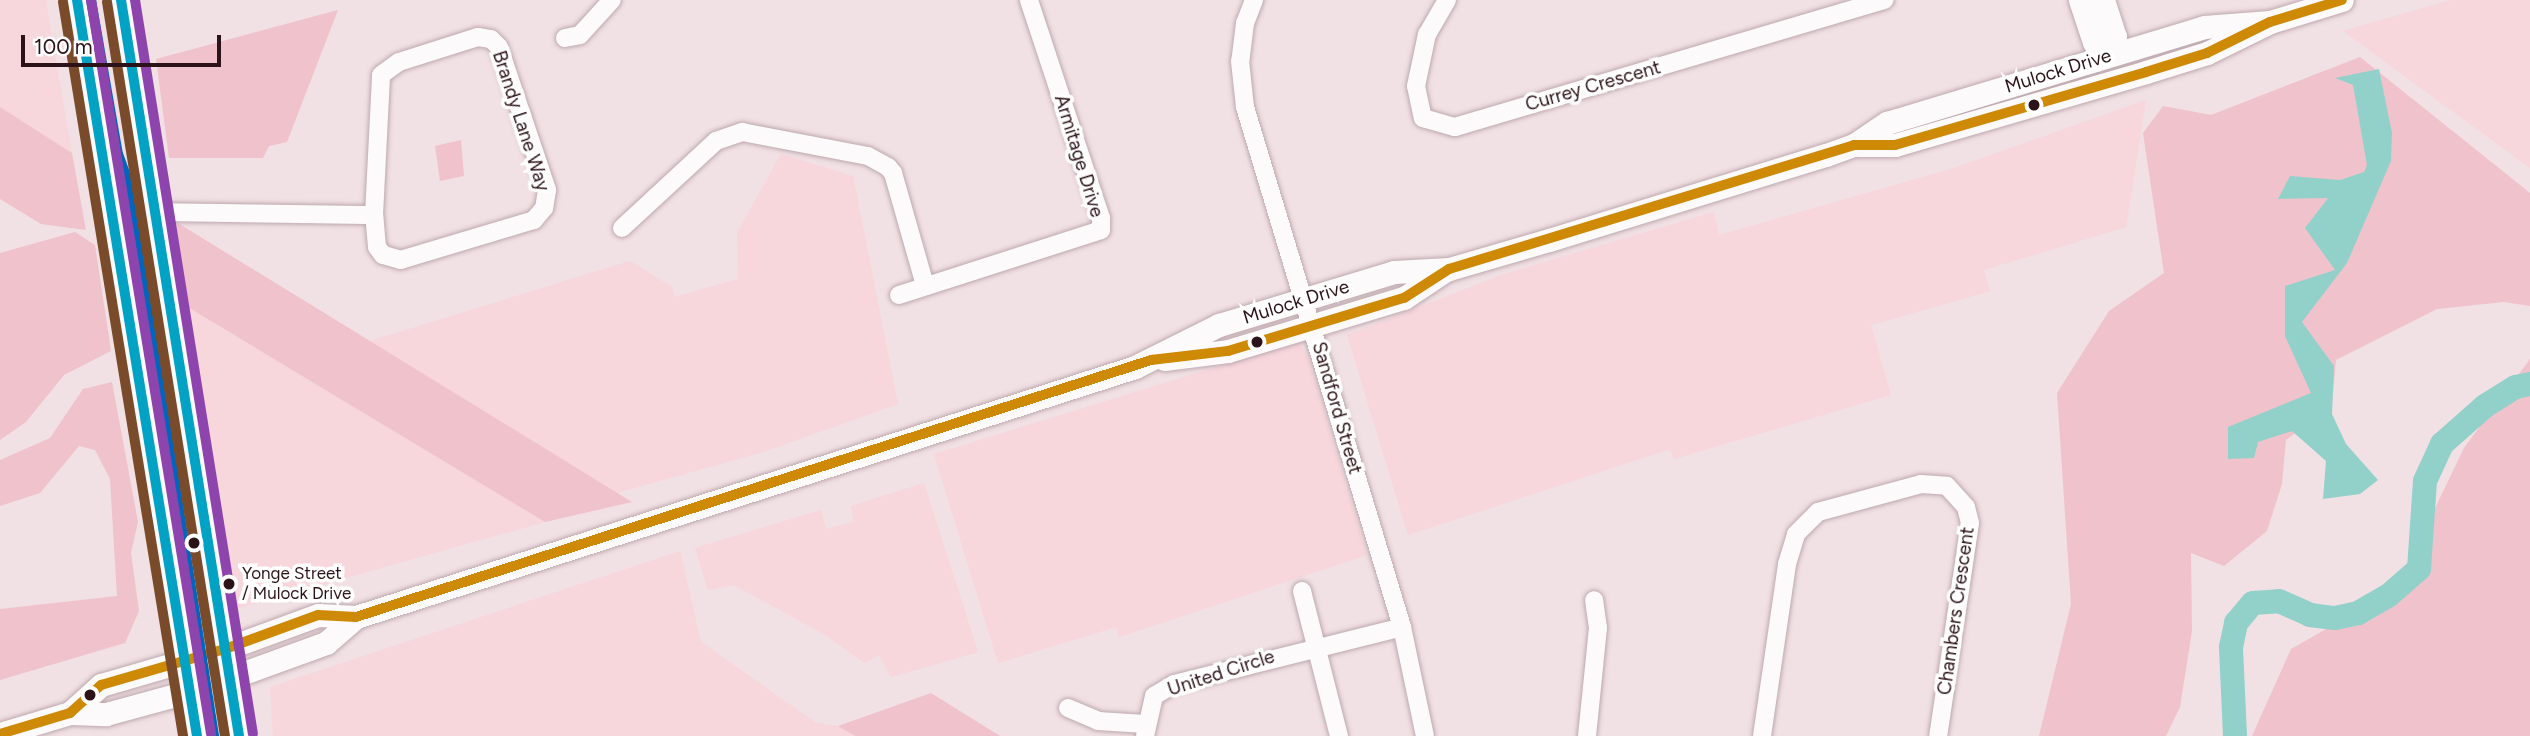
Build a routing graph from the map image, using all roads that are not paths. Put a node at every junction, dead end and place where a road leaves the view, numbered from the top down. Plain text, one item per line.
1 (77, 0) edge
2 (121, 0) edge
3 (612, 0) edge
4 (1029, 0) edge
5 (1254, 0) edge
6 (1447, 0) edge
7 (1885, 0) edge
8 (2080, 0) edge
9 (2104, 0) edge
10 (2342, 0) edge
11 (2270, 22) junction
12 (565, 38) dead end
13 (2111, 55) junction
14 (2118, 79) junction
15 (1854, 145) junction
16 (154, 212) junction
17 (374, 215) junction
18 (622, 228) dead end
19 (1448, 268) junction
20 (925, 285) junction
21 (899, 295) dead end
22 (1306, 299) junction
23 (1313, 325) junction
24 (1152, 360) junction
25 (1302, 591) dead end
26 (1594, 600) dead end
27 (356, 617) junction
28 (1402, 626) junction
29 (1317, 645) junction
30 (225, 649) junction
31 (184, 660) junction
32 (229, 677) junction
33 (189, 692) junction
34 (1068, 708) dead end
35 (70, 713) junction
36 (1145, 730) edge
37 (0, 734) edge
38 (197, 736) edge
39 (239, 736) edge
40 (1339, 736) edge
41 (1425, 736) edge
42 (1587, 736) edge
43 (1762, 736) edge
44 (1938, 736) edge

1 - 31 main road
2 - 16 main road
3 - 12 street
4 - 20 street, Armitage Drive
5 - 22 street, Sandford Street
6 - 7 street, Currey Crescent
8 - 13 main road
9 - 13 main road
10 - 11 main road, Mulock Drive
11 - 13 main road, Mulock Drive
11 - 14 main road, Mulock Drive
13 - 14 street
13 - 15 main road, Mulock Drive
14 - 15 main road, Mulock Drive
15 - 19 main road, Mulock Drive
16 - 17 street
16 - 30 main road
17 - 17 street, Brandy Lane Way
18 - 20 street
19 - 22 main road, Mulock Drive
19 - 23 main road, Mulock Drive
20 - 21 street, Armitage Drive
22 - 23 street, Sandford Street
22 - 24 main road, Mulock Drive
23 - 24 main road, Mulock Drive
23 - 28 street, Sandford Street
24 - 27 main road, Mulock Drive
25 - 29 street
26 - 42 street
27 - 30 main road, Mulock Drive
27 - 32 main road, Mulock Drive
28 - 29 street, United Circle
28 - 41 street, Sandford Street
29 - 36 street, United Circle
29 - 40 street
30 - 31 main road, Mulock Drive
30 - 32 main road
31 - 33 main road
31 - 35 main road, Mulock Drive
32 - 33 main road, Mulock Drive
32 - 39 main road
33 - 35 main road, Mulock Drive
33 - 38 main road
34 - 36 street, United Circle
35 - 37 main road, Mulock Drive
43 - 44 street, Chambers Crescent

